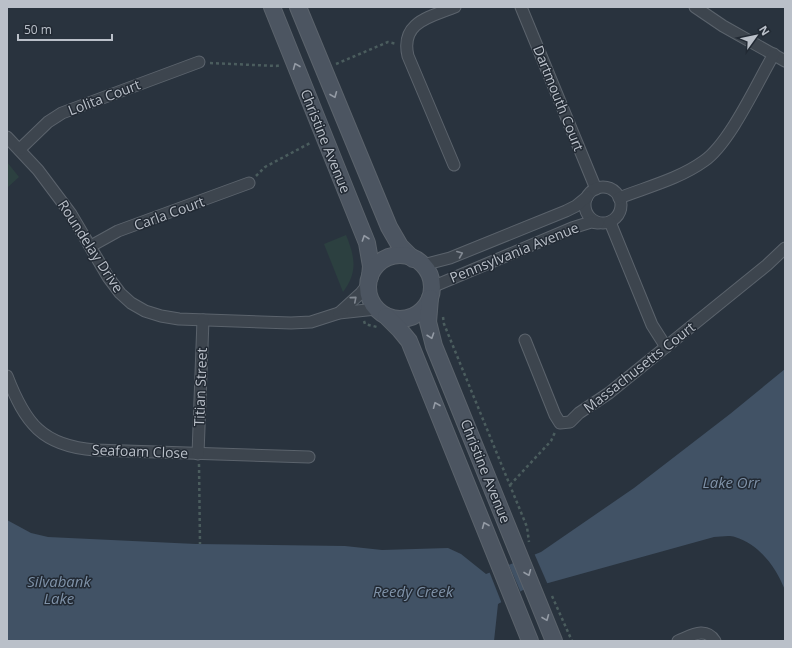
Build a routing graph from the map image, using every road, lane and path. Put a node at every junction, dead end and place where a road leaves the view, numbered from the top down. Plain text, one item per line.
1 (272, 7) edge
2 (298, 7) edge
3 (455, 7) edge
4 (521, 7) edge
5 (695, 7) edge
6 (406, 46) junction
7 (774, 54) junction
8 (294, 61) junction
9 (785, 61) edge
10 (199, 62) joint
11 (336, 64) dead end
12 (324, 136) junction
13 (7, 137) edge
14 (20, 149) junction
15 (454, 165) dead end
16 (249, 183) joint
17 (596, 188) junction
18 (587, 197) junction
19 (620, 198) junction
20 (610, 222) junction
21 (598, 223) junction
22 (91, 246) junction
23 (785, 248) edge
24 (418, 262) junction
25 (369, 280) junction
26 (431, 292) junction
27 (443, 310) dead end
28 (381, 312) junction
29 (339, 313) junction
30 (203, 320) junction
31 (525, 340) dead end
32 (666, 347) junction
33 (7, 376) edge
34 (560, 423) junction
35 (198, 454) junction
36 (309, 456) dead end
37 (510, 485) junction
38 (200, 544) dead end
39 (524, 549) junction
40 (544, 594) junction
41 (530, 641) edge
42 (554, 641) edge
43 (572, 641) edge
44 (678, 641) edge
45 (716, 641) edge

1 - 8 main road, Christine Avenue
2 -> 24 main road, Christine Avenue
3 - 6 street
4 - 17 street, Dartmouth Court
5 - 7 street
6 - 11 path
6 - 15 street
7 - 9 street
7 - 19 street
8 - 10 path
12 -> 8 main road, Christine Avenue
10 - 14 street, Lolita Court
12 - 16 path
25 -> 12 main road, Christine Avenue
13 - 14 street, Roundelay Drive
14 - 22 street, Roundelay Drive
16 - 22 street, Carla Court
17 - 18 street
17 - 19 street
18 - 21 street
24 -> 18 street, Pennsylvania Avenue
19 - 20 street
20 - 21 street
20 - 32 street
21 - 26 street, Pennsylvania Avenue
22 - 30 street, Roundelay Drive
23 - 32 street, Massachusetts Court
24 - 25 main road
24 - 26 main road
25 - 28 main road
29 -> 25 street, Roundelay Drive
26 - 28 main road
26 -> 39 main road, Christine Avenue
27 - 37 path
28 - 29 street, Roundelay Drive
41 -> 28 main road, Christine Avenue
29 - 30 street, Roundelay Drive
30 - 35 street, Titian Street
31 - 34 street
32 - 34 street, Massachusetts Court
33 - 35 street, Seafoam Close
34 - 37 path
35 - 36 street, Seafoam Close
35 - 38 path
37 - 39 path
39 -> 40 main road, Christine Avenue
40 -> 42 main road, Christine Avenue
40 - 43 path
44 - 45 street

